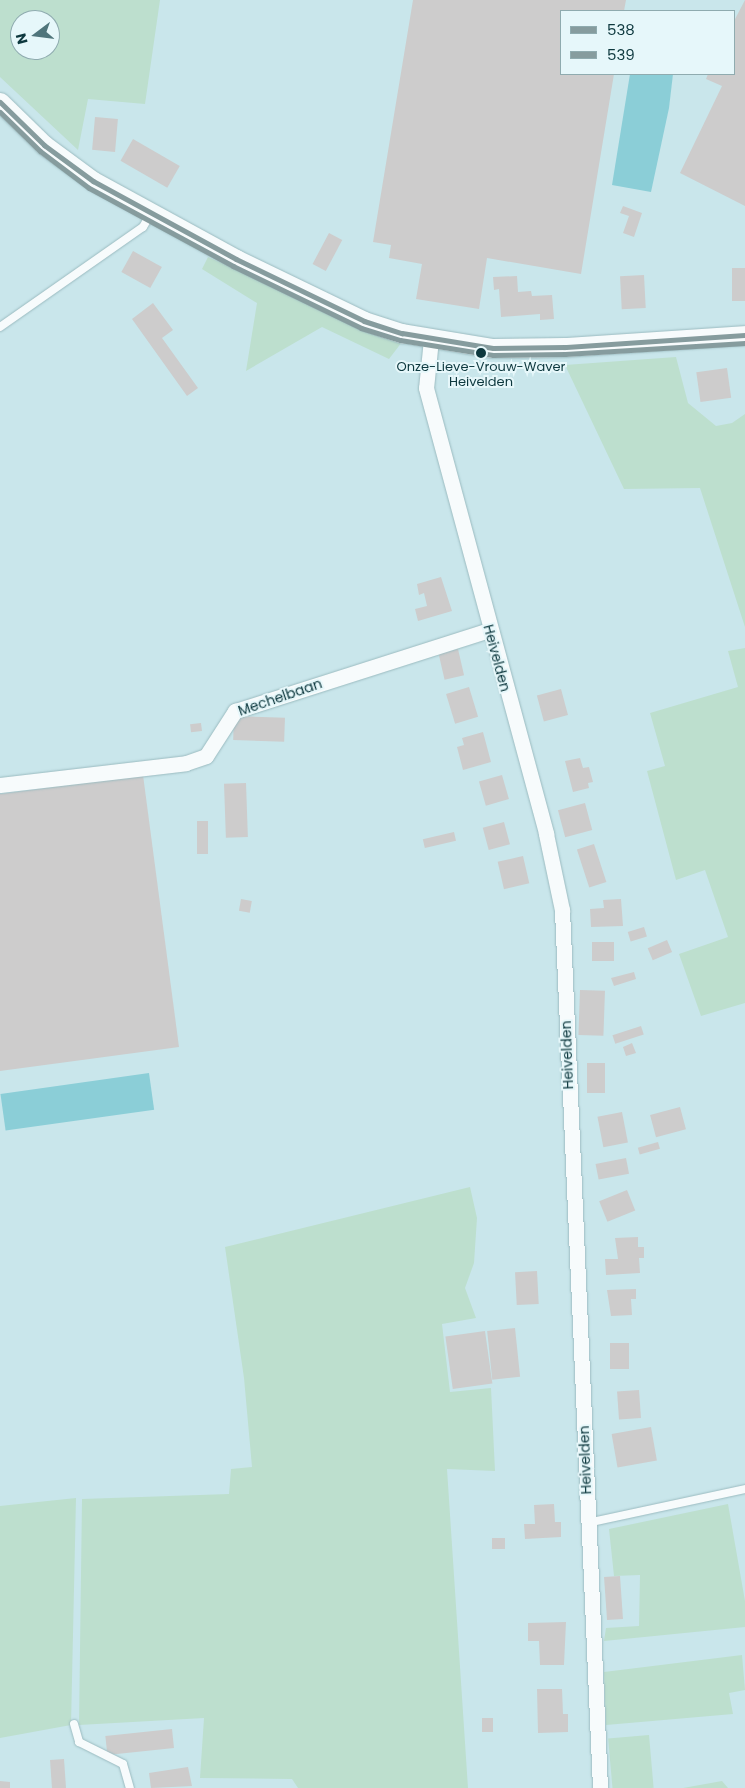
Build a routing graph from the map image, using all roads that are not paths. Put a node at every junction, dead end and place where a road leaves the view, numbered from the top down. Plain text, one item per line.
1 (0, 102) edge
2 (152, 212) junction
3 (0, 327) edge
4 (745, 335) edge
5 (431, 339) junction
6 (489, 630) junction
7 (0, 785) edge
8 (745, 1489) edge
9 (587, 1523) junction
10 (74, 1724) dead end
11 (130, 1788) edge
12 (600, 1788) edge

1 - 2 street
2 - 3 lane
2 - 5 street
4 - 5 street
5 - 6 street, Heivelden
6 - 7 street, Mechelbaan
6 - 9 street, Heivelden
8 - 9 lane
9 - 12 street, Heivelden
10 - 11 lane

